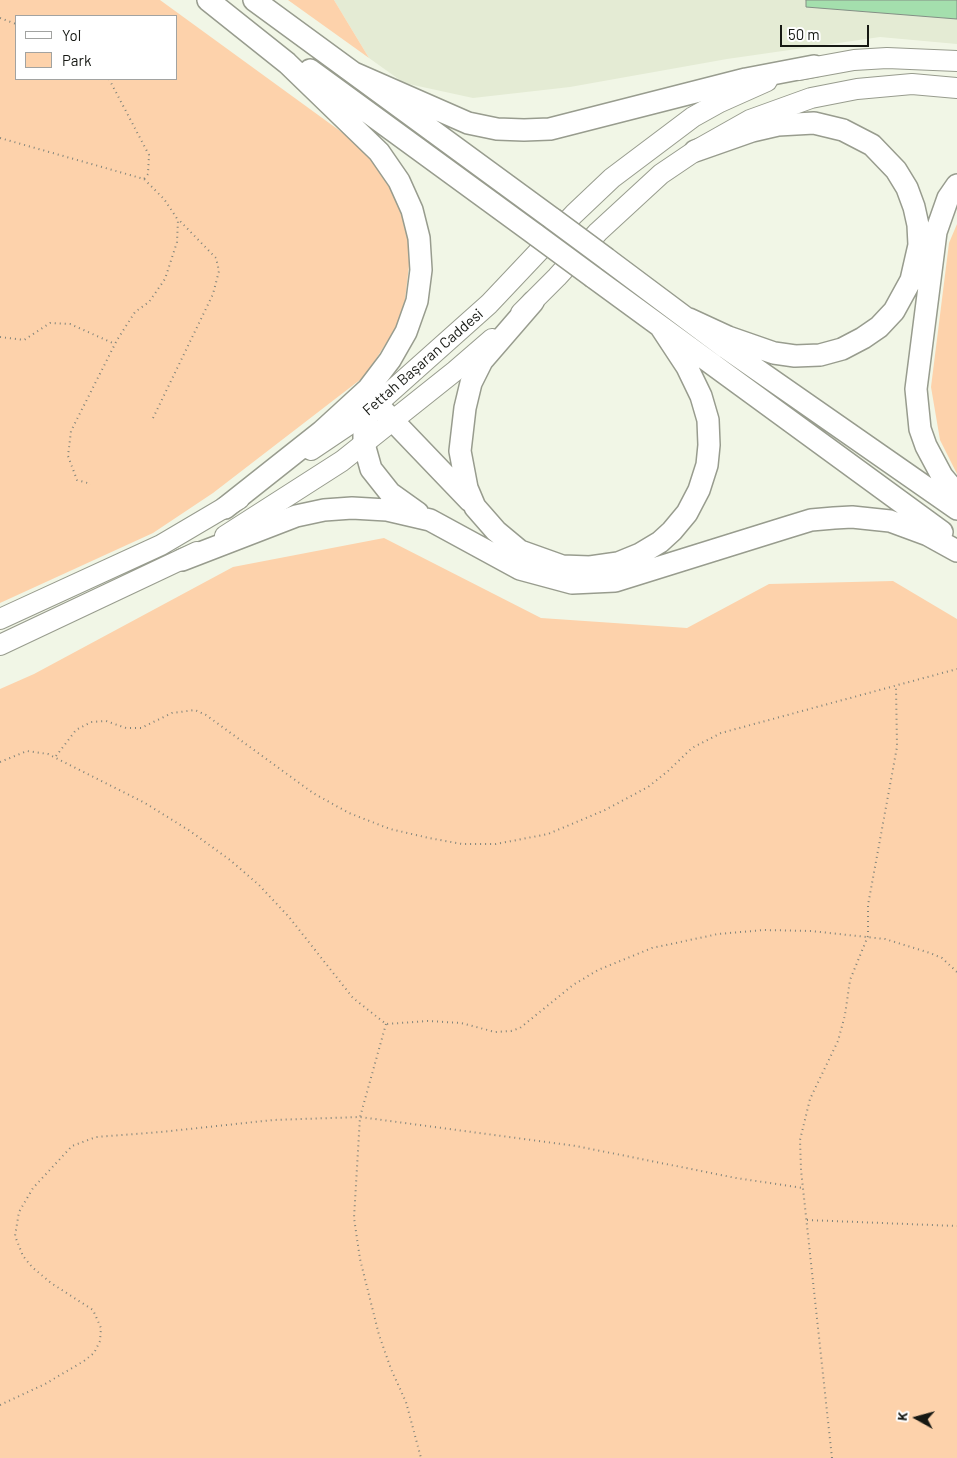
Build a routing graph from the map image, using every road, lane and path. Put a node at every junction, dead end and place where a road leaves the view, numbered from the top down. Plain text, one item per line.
1 (208, 0) edge
2 (215, 0) edge
3 (254, 0) edge
4 (0, 18) edge
5 (15, 24) edge
6 (957, 61) edge
7 (814, 66) junction
8 (354, 73) junction
9 (110, 80) edge
10 (957, 88) edge
11 (0, 138) edge
12 (695, 152) junction
13 (144, 179) junction
14 (957, 185) edge
15 (178, 220) junction
16 (533, 302) junction
17 (689, 319) junction
18 (660, 326) junction
19 (0, 337) edge
20 (115, 344) junction
21 (373, 408) junction
22 (153, 418) dead end
23 (393, 422) junction
24 (364, 444) junction
25 (91, 484) dead end
26 (957, 494) edge
27 (475, 507) junction
28 (225, 508) junction
29 (957, 509) edge
30 (430, 520) junction
31 (957, 543) edge
32 (957, 551) edge
33 (182, 560) junction
34 (0, 619) edge
35 (0, 645) edge
36 (957, 669) edge
37 (896, 687) junction
38 (56, 756) junction
39 (0, 762) edge
40 (868, 936) junction
41 (957, 972) edge
42 (386, 1024) junction
43 (360, 1116) junction
44 (803, 1188) junction
45 (807, 1220) junction
46 (957, 1226) edge
47 (0, 1405) edge
48 (421, 1458) edge
49 (832, 1458) edge

1 - 28 highway
2 - 18 highway, bridge
3 - 8 highway
4 - 5 path
6 - 7 main road, Fettah Başaran Caddesi
7 - 8 highway
7 - 21 main road, Fettah Başaran Caddesi
8 - 17 highway, bridge
9 - 13 path
10 - 12 main road
11 - 13 path
12 - 16 main road
12 - 17 highway
13 - 15 path
14 - 26 highway
15 - 20 path
15 - 22 path
16 - 23 main road
16 - 27 highway
17 - 29 highway
18 - 27 highway
18 - 31 highway
19 - 20 path
20 - 25 path
21 - 23 highway
21 - 24 highway
21 - 28 main road, Fettah Başaran Caddesi
23 - 24 main road
23 - 27 highway
24 - 30 highway
24 - 33 main road
28 - 34 main road, Fettah Başaran Caddesi
30 - 32 highway
30 - 33 highway
33 - 35 main road
36 - 37 path
37 - 38 path
37 - 40 path
38 - 39 path
38 - 42 path
40 - 41 path
40 - 42 path
40 - 44 path
42 - 43 path
43 - 44 path
43 - 47 path
43 - 48 path
44 - 45 path
45 - 46 path
45 - 49 path

